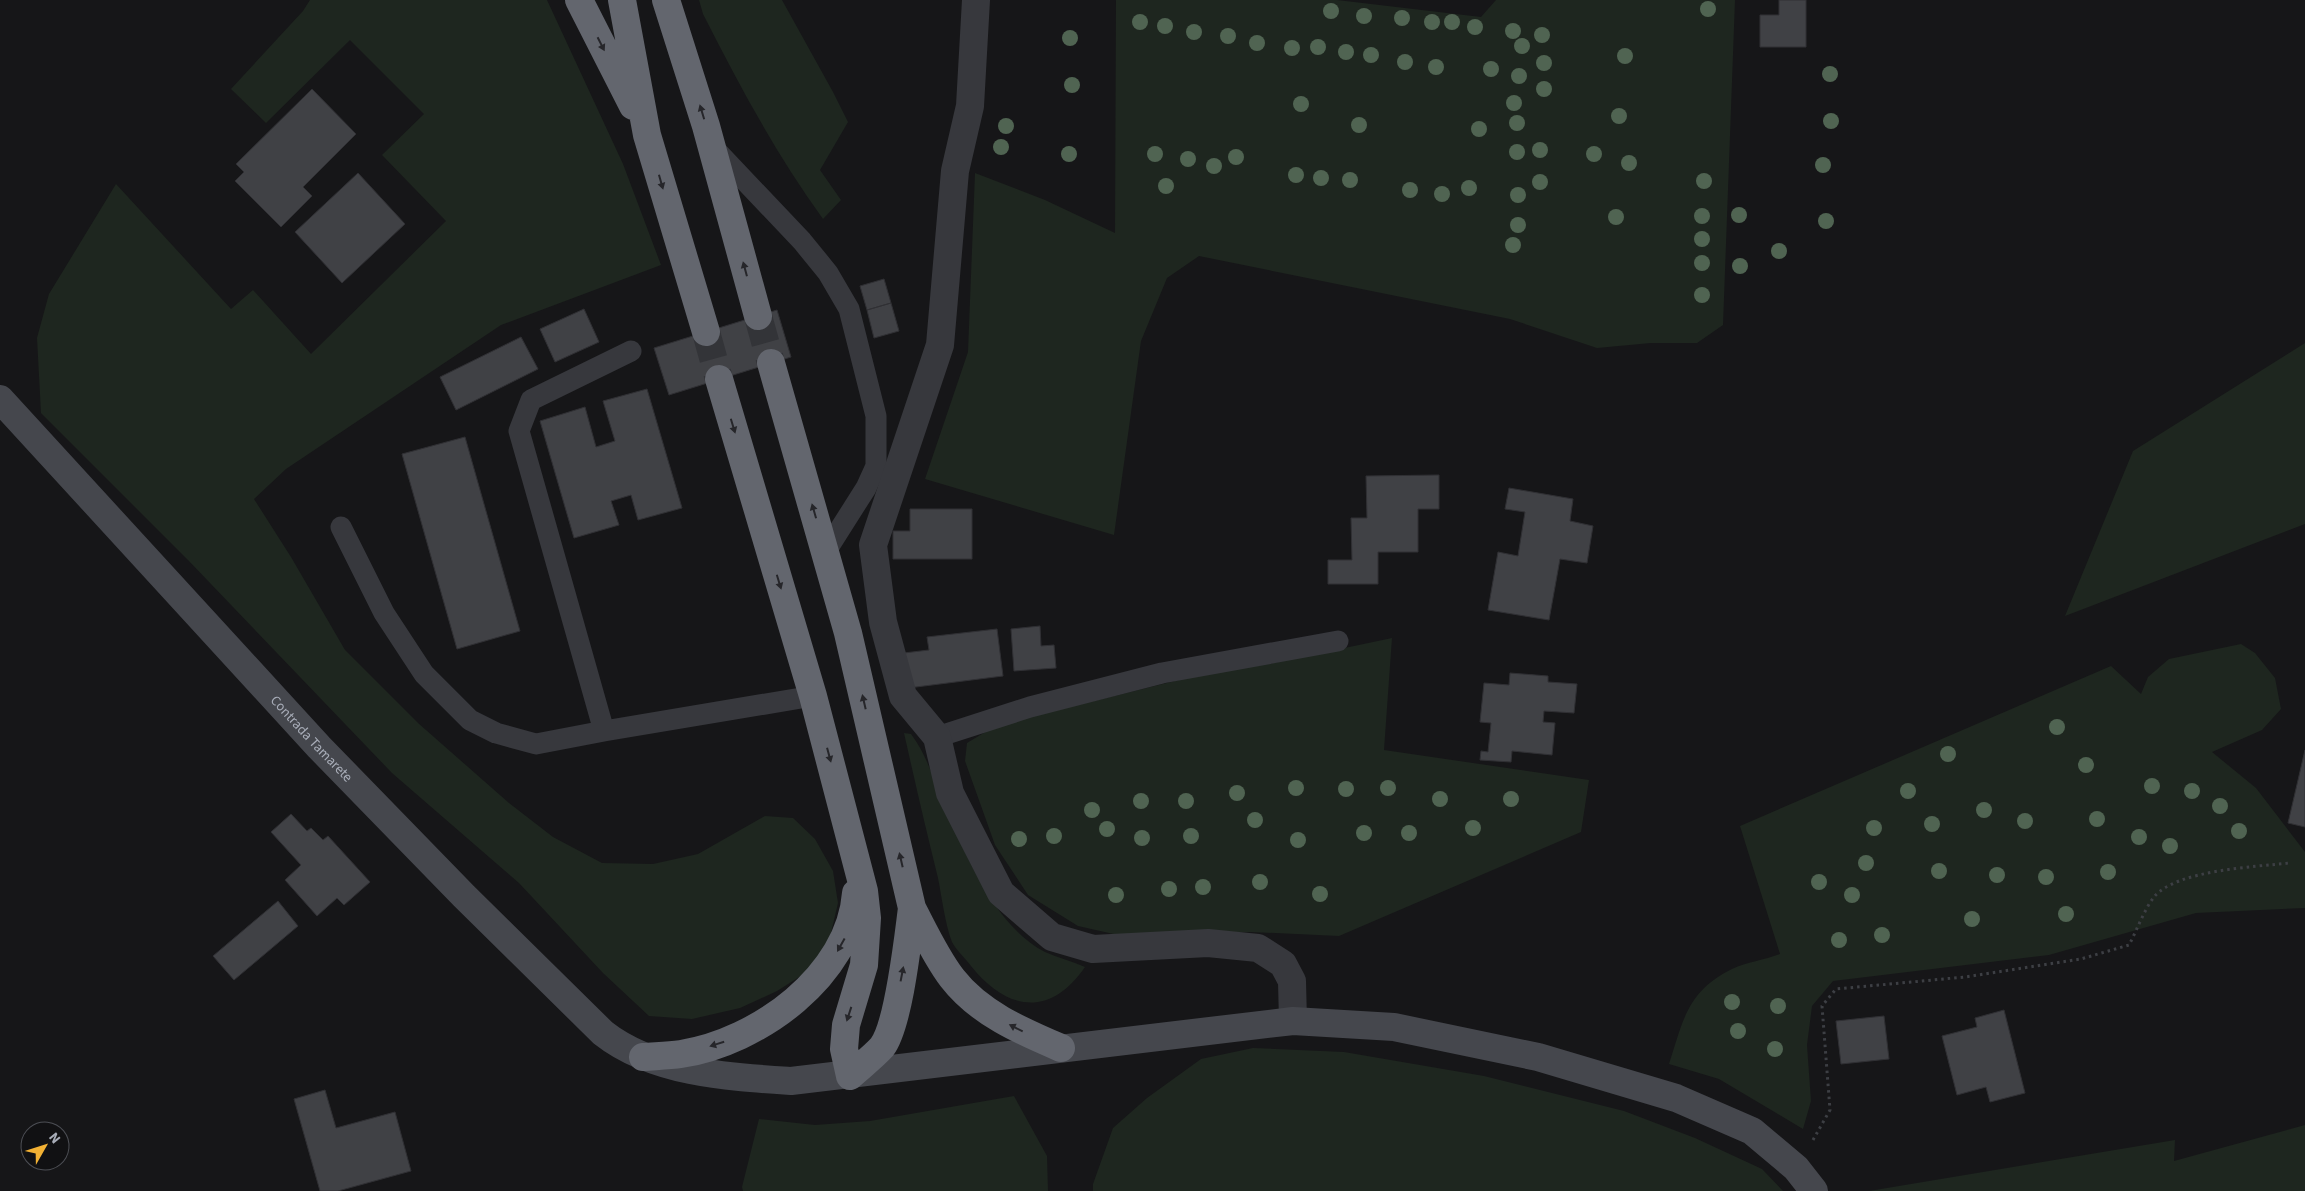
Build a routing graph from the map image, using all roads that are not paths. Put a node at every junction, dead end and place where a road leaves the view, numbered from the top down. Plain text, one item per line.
1 (579, 0) edge
2 (622, 0) edge
3 (666, 0) edge
4 (976, 0) edge
5 (647, 135) junction
6 (711, 145) junction
7 (758, 316) tunnel mouth
8 (706, 332) tunnel mouth
9 (631, 352) dead end
10 (771, 363) tunnel mouth
11 (719, 379) tunnel mouth
12 (0, 399) edge
13 (341, 527) dead end
14 (826, 551) junction
15 (1338, 641) dead end
16 (813, 696) junction
17 (604, 731) junction
18 (937, 737) junction
19 (858, 864) junction
20 (912, 908) junction
21 (1293, 1021) junction
22 (1060, 1048) junction
23 (643, 1057) junction
24 (850, 1076) junction
25 (1814, 1191) edge

1 -> 5 highway
2 - 5 highway
6 -> 3 highway
4 - 18 street
5 -> 8 highway
7 -> 6 highway
6 - 14 lane
9 - 17 lane
14 -> 10 highway
11 -> 16 highway
12 - 23 main road, Contrada Tamarete
13 - 17 lane
20 -> 14 highway
15 - 18 lane
16 - 17 lane
16 -> 19 highway
18 - 21 street
19 -> 23 highway
19 -> 24 highway
22 -> 20 highway
24 -> 20 highway
21 - 22 main road, Contrada Tamarete
21 - 25 main road, Contrada Tamarete
22 - 24 main road, Contrada Tamarete
23 - 24 main road, Contrada Tamarete

